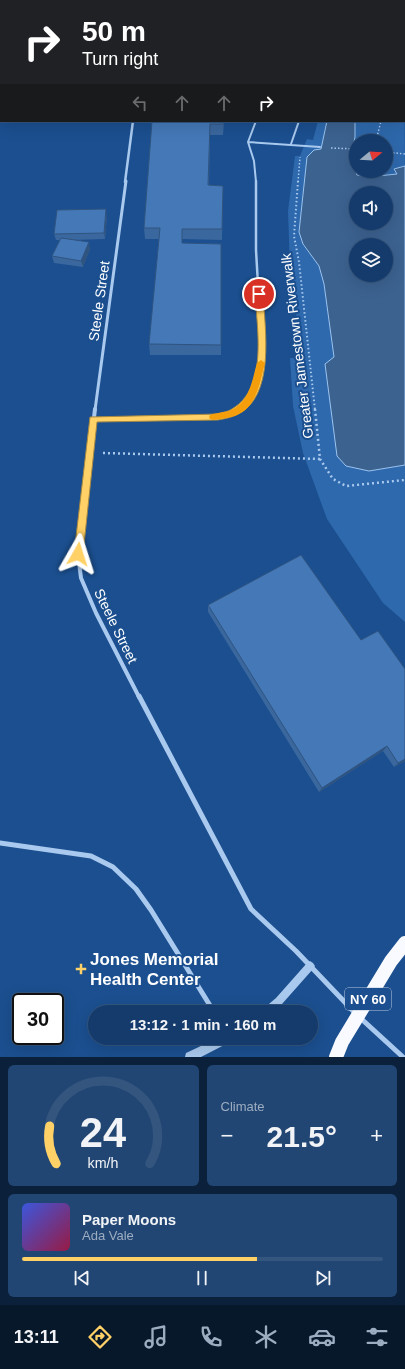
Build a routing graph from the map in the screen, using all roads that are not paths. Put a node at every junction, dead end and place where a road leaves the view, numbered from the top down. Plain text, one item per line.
1 (133, 122) edge
2 (256, 122) edge
3 (298, 122) edge
4 (248, 142) junction
5 (291, 144) junction
6 (320, 147) road end
7 (93, 419) junction
8 (0, 843) edge
9 (405, 943) edge
10 (310, 966) junction
11 (210, 1005) edge
12 (274, 1005) edge
13 (215, 1045) edge
14 (190, 1057) edge
15 (336, 1057) edge
16 (403, 1057) edge

1 - 7 street, Steele Street
2 - 4 lane
3 - 5 lane
4 - 5 lane
4 - 7 lane
5 - 6 lane
7 - 10 street, Steele Street
8 - 11 street
9 - 15 highway, NY 60, bridge
10 - 12 street
10 - 16 street, Steele Street
13 - 14 street

